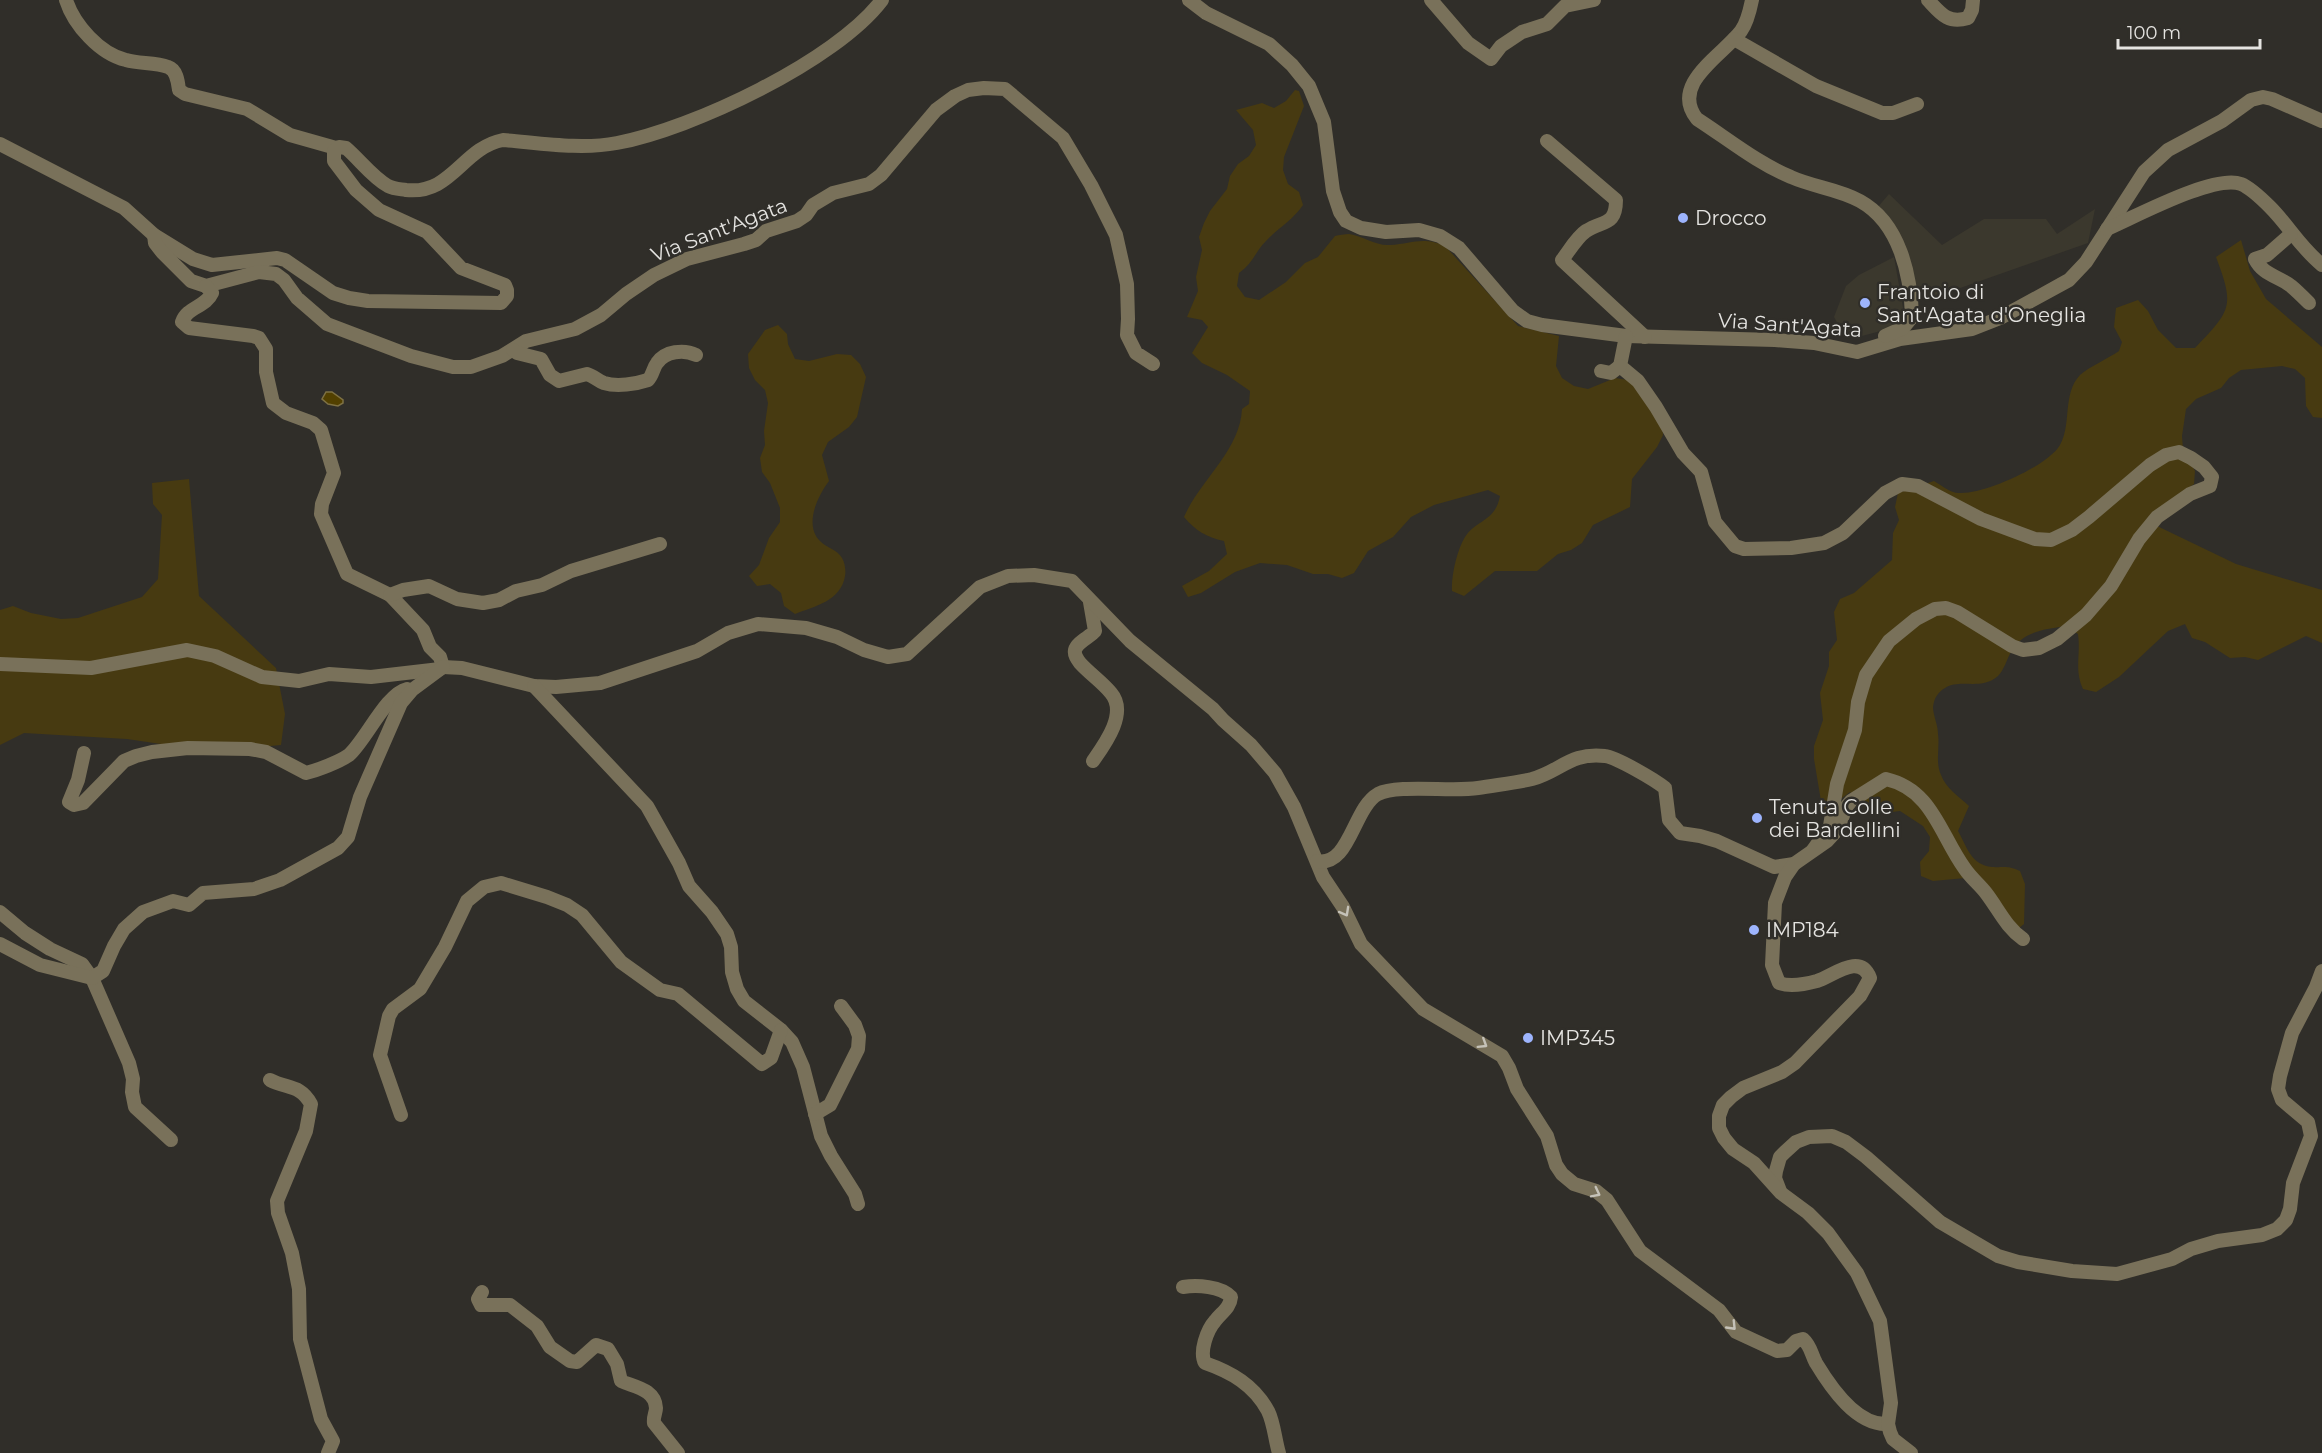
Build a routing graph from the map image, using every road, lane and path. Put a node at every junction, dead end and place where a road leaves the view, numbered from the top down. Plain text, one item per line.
1 (66, 0) edge
2 (882, 0) edge
3 (1189, 0) edge
4 (1431, 0) edge
5 (1594, 0) edge
6 (1752, 0) edge
7 (1928, 0) edge
8 (1973, 0) edge
9 (1734, 39) junction
10 (1917, 104) dead end
11 (2322, 121) edge
12 (1547, 141) dead end
13 (0, 144) edge
14 (336, 148) junction
15 (2108, 229) junction
16 (2291, 234) junction
17 (154, 235) junction
18 (2322, 265) edge
19 (206, 286) junction
20 (2309, 303) dead end
21 (1626, 336) junction
22 (1645, 337) junction
23 (513, 350) junction
24 (1857, 352) junction
25 (696, 355) dead end
26 (1153, 364) dead end
27 (1620, 366) junction
28 (1601, 371) dead end
29 (660, 544) dead end
30 (390, 595) junction
31 (1090, 602) junction
32 (0, 663) edge
33 (442, 668) junction
34 (534, 686) junction
35 (412, 690) junction
36 (84, 753) dead end
37 (1093, 761) dead end
38 (1814, 850) junction
39 (1317, 861) junction
40 (1794, 864) junction
41 (0, 912) edge
42 (2024, 939) dead end
43 (0, 944) edge
44 (2322, 971) edge
45 (92, 978) junction
46 (841, 1006) dead end
47 (781, 1030) junction
48 (270, 1080) dead end
49 (815, 1114) junction
50 (401, 1115) dead end
51 (171, 1140) dead end
52 (1781, 1193) junction
53 (858, 1204) dead end
54 (1183, 1287) dead end
55 (482, 1292) dead end
56 (1888, 1424) junction
57 (328, 1453) edge
58 (678, 1453) edge
59 (1279, 1453) edge
60 (1911, 1453) edge

1 - 14 street
2 - 14 street
3 - 21 street, Via Sant'Agata
4 - 5 street
6 - 9 street
7 - 8 street
9 - 10 street
9 - 24 street
11 - 15 street, Via Sant'Agata
12 - 22 street
13 - 17 street
14 - 17 street
15 - 16 street
15 - 24 street, Via Sant'Agata
16 - 18 street
16 - 20 street
17 - 19 street
19 - 23 street, Via Sant'Agata
19 - 30 street
21 - 22 street, Via Sant'Agata
21 - 27 street
22 - 24 street, Via Sant'Agata
23 - 25 street
23 - 26 street, Via Sant'Agata
27 - 28 street
27 - 38 street
29 - 30 street
30 - 33 street
31 - 34 street
31 - 37 street
31 - 39 street
32 - 33 street
33 - 34 street
33 - 35 street
34 - 47 street
35 - 36 street
35 - 45 street
38 - 40 street
38 - 42 street
39 - 40 street
39 -> 56 street
40 - 52 street
41 - 45 street
43 - 45 street
44 - 52 street
45 - 51 street
46 - 49 street
47 - 49 street
47 - 50 street
48 - 57 street
49 - 53 street
52 - 56 street
54 - 59 street
55 - 58 street
56 - 60 street

